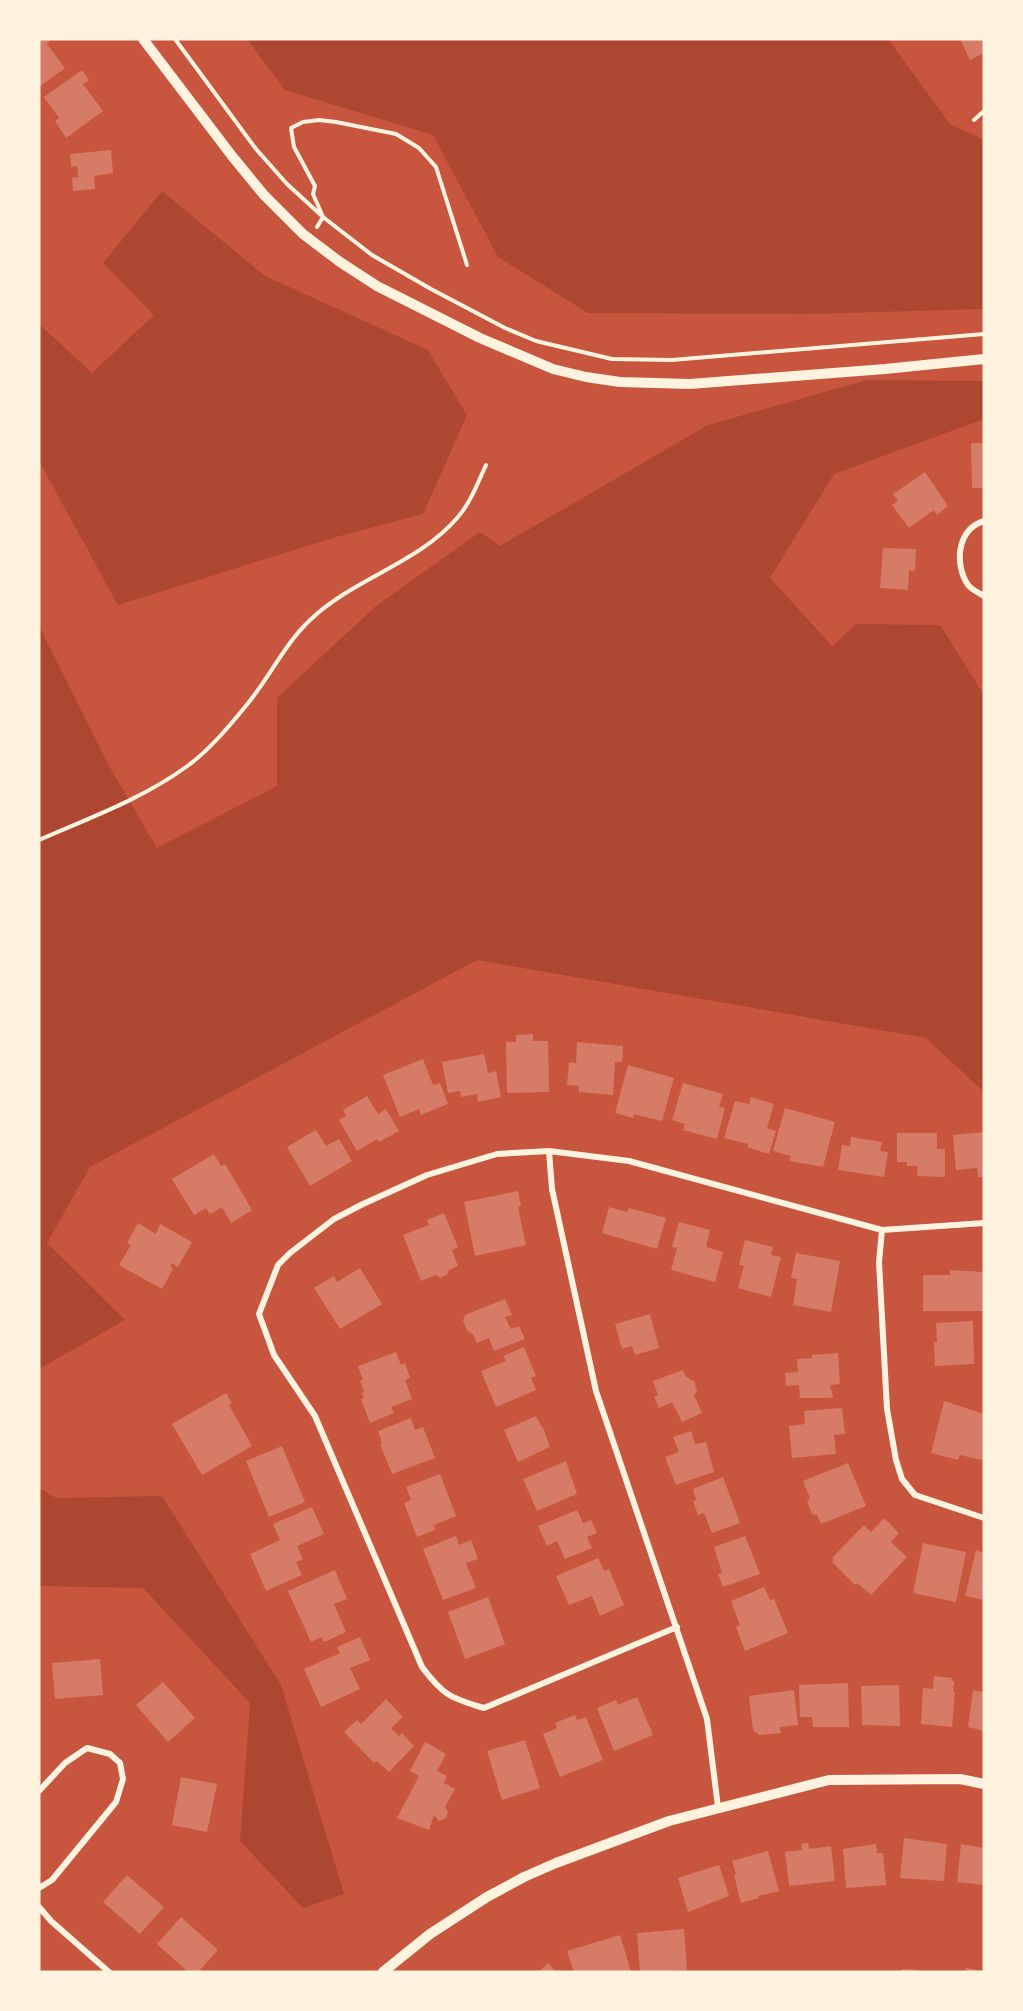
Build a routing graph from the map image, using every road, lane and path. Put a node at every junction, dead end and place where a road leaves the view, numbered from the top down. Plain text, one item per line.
1 (143, 39) edge
2 (175, 39) edge
3 (984, 111) edge
4 (974, 120) dead end
5 (323, 217) junction
6 (312, 239) junction
7 (467, 265) dead end
8 (984, 334) edge
9 (984, 359) edge
10 (486, 465) dead end
11 (984, 521) edge
12 (984, 596) edge
13 (39, 840) edge
14 (549, 1150) junction
15 (984, 1223) edge
16 (882, 1230) junction
17 (984, 1518) edge
18 (677, 1627) junction
19 (984, 1784) edge
20 (39, 1791) edge
21 (718, 1807) junction
22 (39, 1888) edge
23 (39, 1907) edge
24 (109, 1972) edge
25 (383, 1972) edge

1 - 6 street
2 - 5 path
3 - 4 path
5 - 6 path
5 - 7 path
5 - 8 path
6 - 9 street
10 - 13 path
11 - 12 street
14 - 16 street
14 - 18 street
14 - 18 street
15 - 16 street
16 - 17 street
18 - 21 street
19 - 21 street
20 - 22 street
21 - 25 street
23 - 24 street

